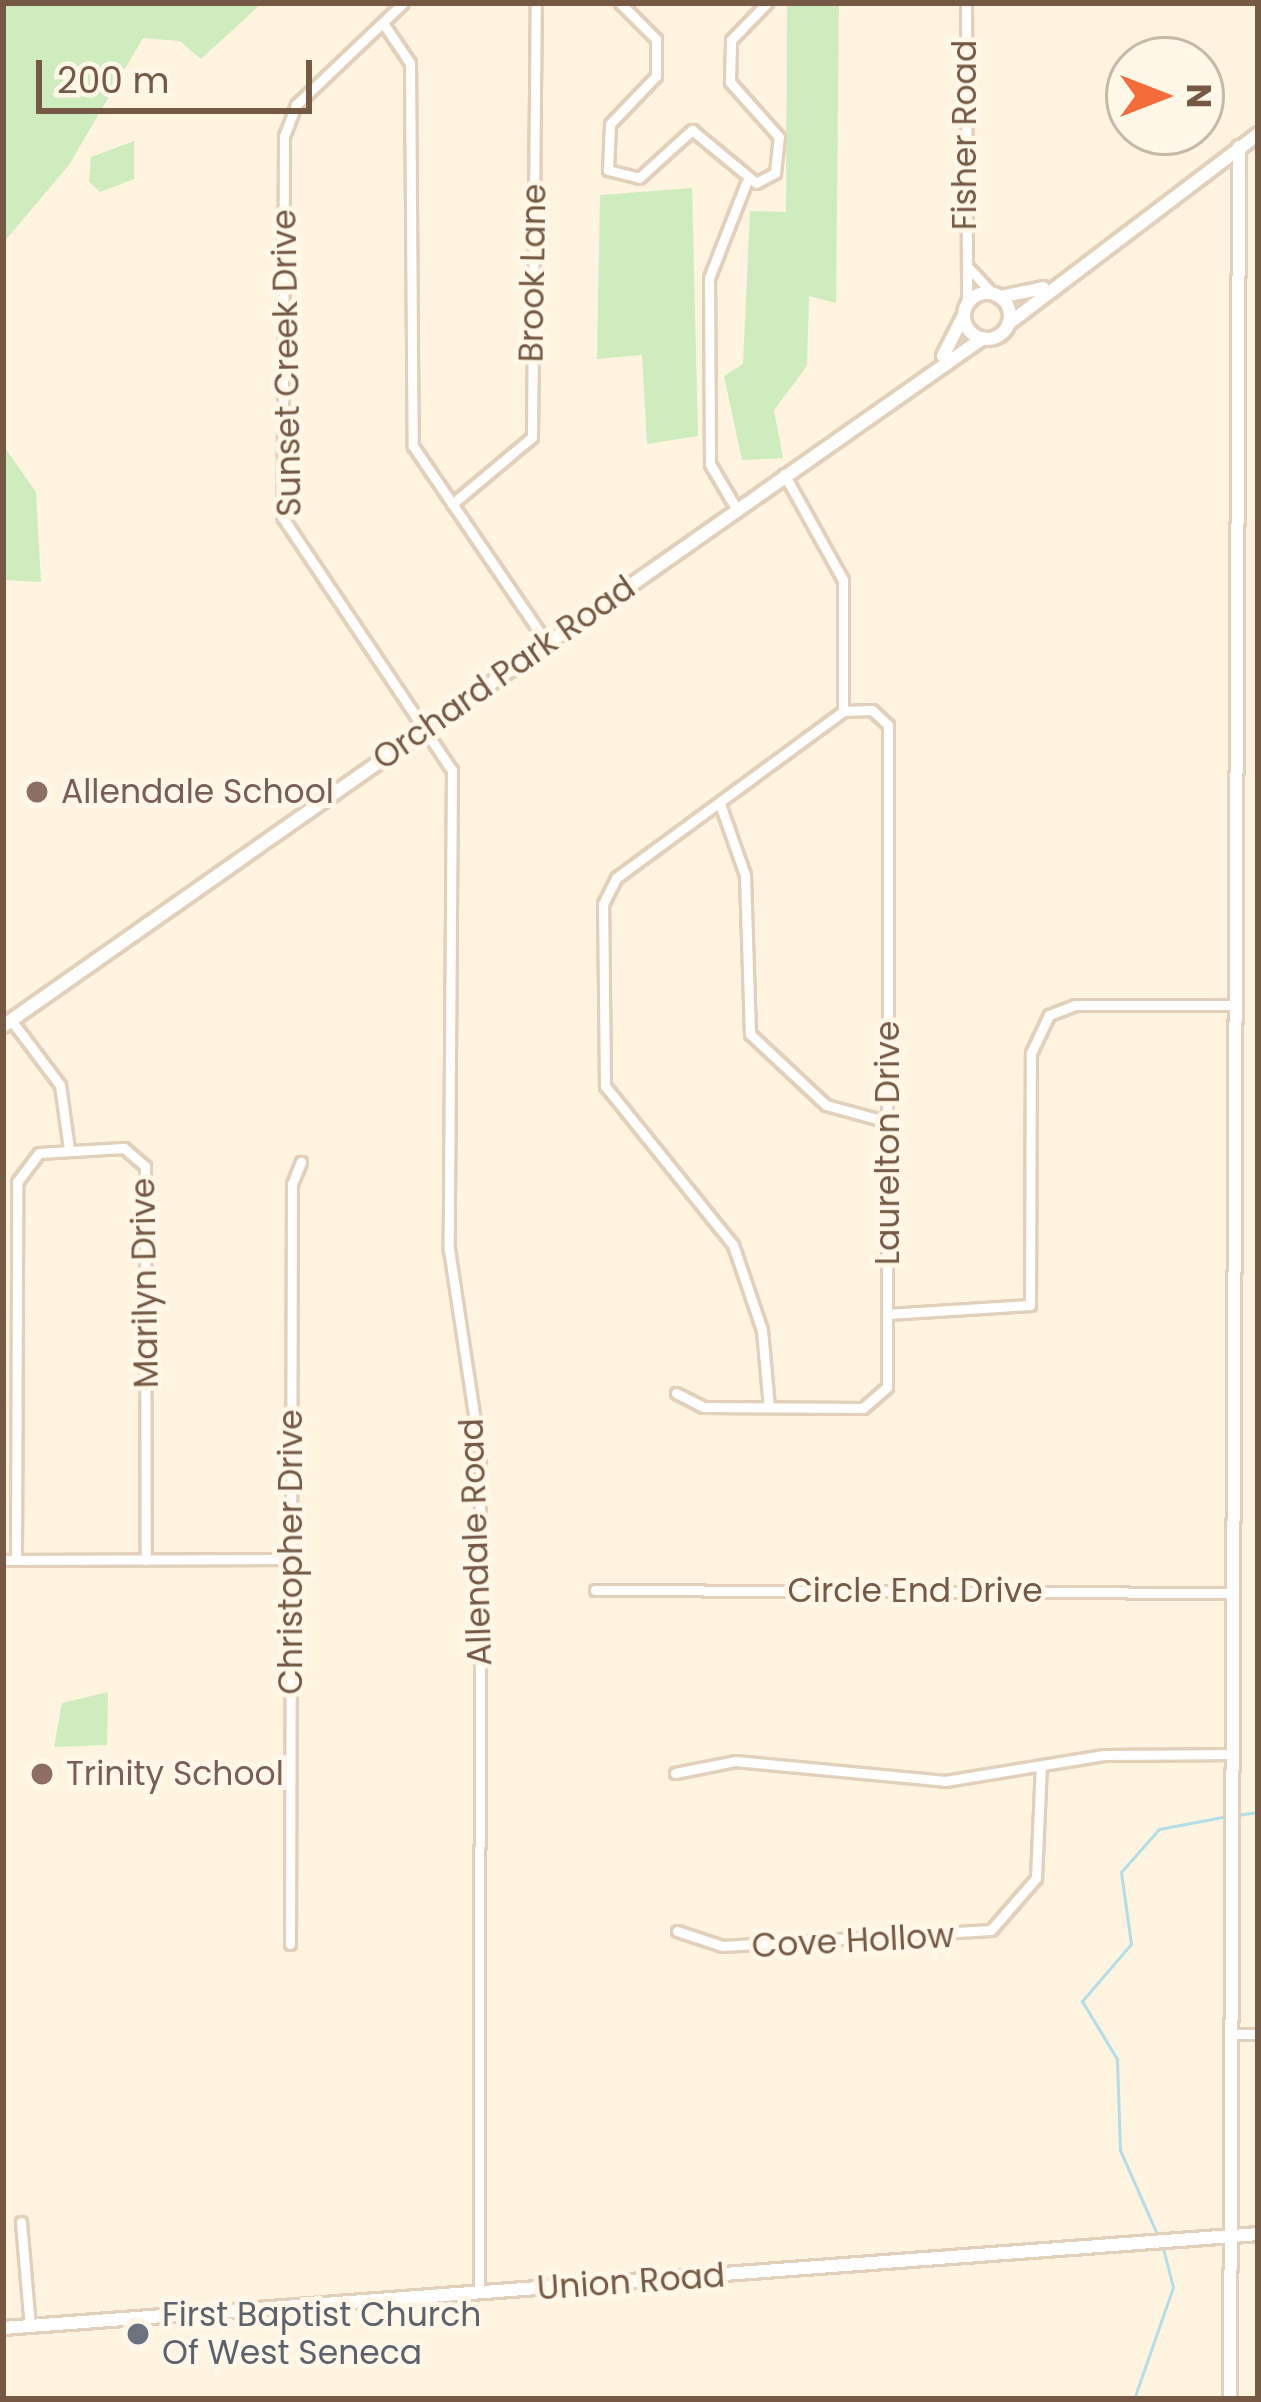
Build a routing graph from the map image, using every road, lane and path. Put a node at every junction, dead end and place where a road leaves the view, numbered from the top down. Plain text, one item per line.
1 (403, 3) edge
2 (536, 3) edge
3 (620, 3) edge
4 (767, 3) edge
5 (966, 3) edge
6 (383, 23) junction
7 (1258, 134) edge
8 (1239, 147) junction
9 (746, 183) junction
10 (967, 266) junction
11 (1050, 285) junction
12 (996, 296) junction
13 (966, 309) junction
14 (1008, 324) junction
15 (982, 338) junction
16 (943, 356) junction
17 (784, 474) junction
18 (452, 504) junction
19 (734, 504) junction
20 (546, 642) junction
21 (843, 711) junction
22 (424, 730) junction
23 (720, 804) junction
24 (1236, 1005) junction
25 (7, 1023) edge
26 (888, 1122) junction
27 (69, 1149) junction
28 (301, 1162) dead end
29 (888, 1314) junction
30 (676, 1393) dead end
31 (770, 1407) junction
32 (292, 1559) junction
33 (3, 1560) edge
34 (16, 1560) junction
35 (146, 1560) junction
36 (595, 1590) dead end
37 (1234, 1593) junction
38 (1234, 1754) junction
39 (1041, 1765) junction
40 (675, 1774) dead end
41 (677, 1931) dead end
42 (290, 1944) dead end
43 (1233, 2034) junction
44 (1258, 2034) edge
45 (21, 2222) dead end
46 (1258, 2234) edge
47 (1232, 2236) junction
48 (479, 2294) junction
49 (30, 2326) junction
50 (3, 2328) edge
51 (1230, 2399) edge

1 - 6 street, Sunset Creek Drive
2 - 18 street, Brook Lane
3 - 9 street
4 - 9 street
5 - 10 street, Fisher Road
6 - 18 street
6 - 22 street, Sunset Creek Drive
7 - 8 main road
8 - 11 main road
8 - 24 main road
9 - 19 street
10 - 12 street, Fisher Road
10 - 13 street, Fisher Road
11 - 12 main road
11 - 14 main road
12 - 13 main road
12 - 14 main road
13 - 15 main road
13 - 16 main road, Orchard Park Road
14 - 15 main road, Orchard Park Road
15 - 16 main road, Orchard Park Road
16 - 17 main road, Orchard Park Road
17 - 19 main road, Orchard Park Road
17 - 21 street
18 - 20 street
19 - 20 main road, Orchard Park Road
20 - 22 main road, Orchard Park Road
21 - 23 street
21 - 26 street, Laurelton Drive
22 - 25 main road, Orchard Park Road
22 - 48 street, Allendale Road
23 - 26 street
23 - 31 street
24 - 29 street
24 - 37 main road
25 - 27 street
26 - 29 street, Laurelton Drive
27 - 34 street
27 - 35 street, Marilyn Drive
28 - 32 street, Christopher Drive
29 - 31 street, Laurelton Drive
30 - 31 street, Laurelton Drive
32 - 35 street
32 - 42 street, Christopher Drive
33 - 34 street
34 - 35 street
36 - 37 street, Circle End Drive
37 - 38 main road
38 - 39 street
38 - 43 main road
39 - 40 street
39 - 41 street, Cove Hollow
43 - 44 street
43 - 47 main road
45 - 49 street
46 - 47 main road, Union Road
47 - 48 main road, Union Road
47 - 51 main road
48 - 49 main road, Union Road
49 - 50 main road, Union Road

